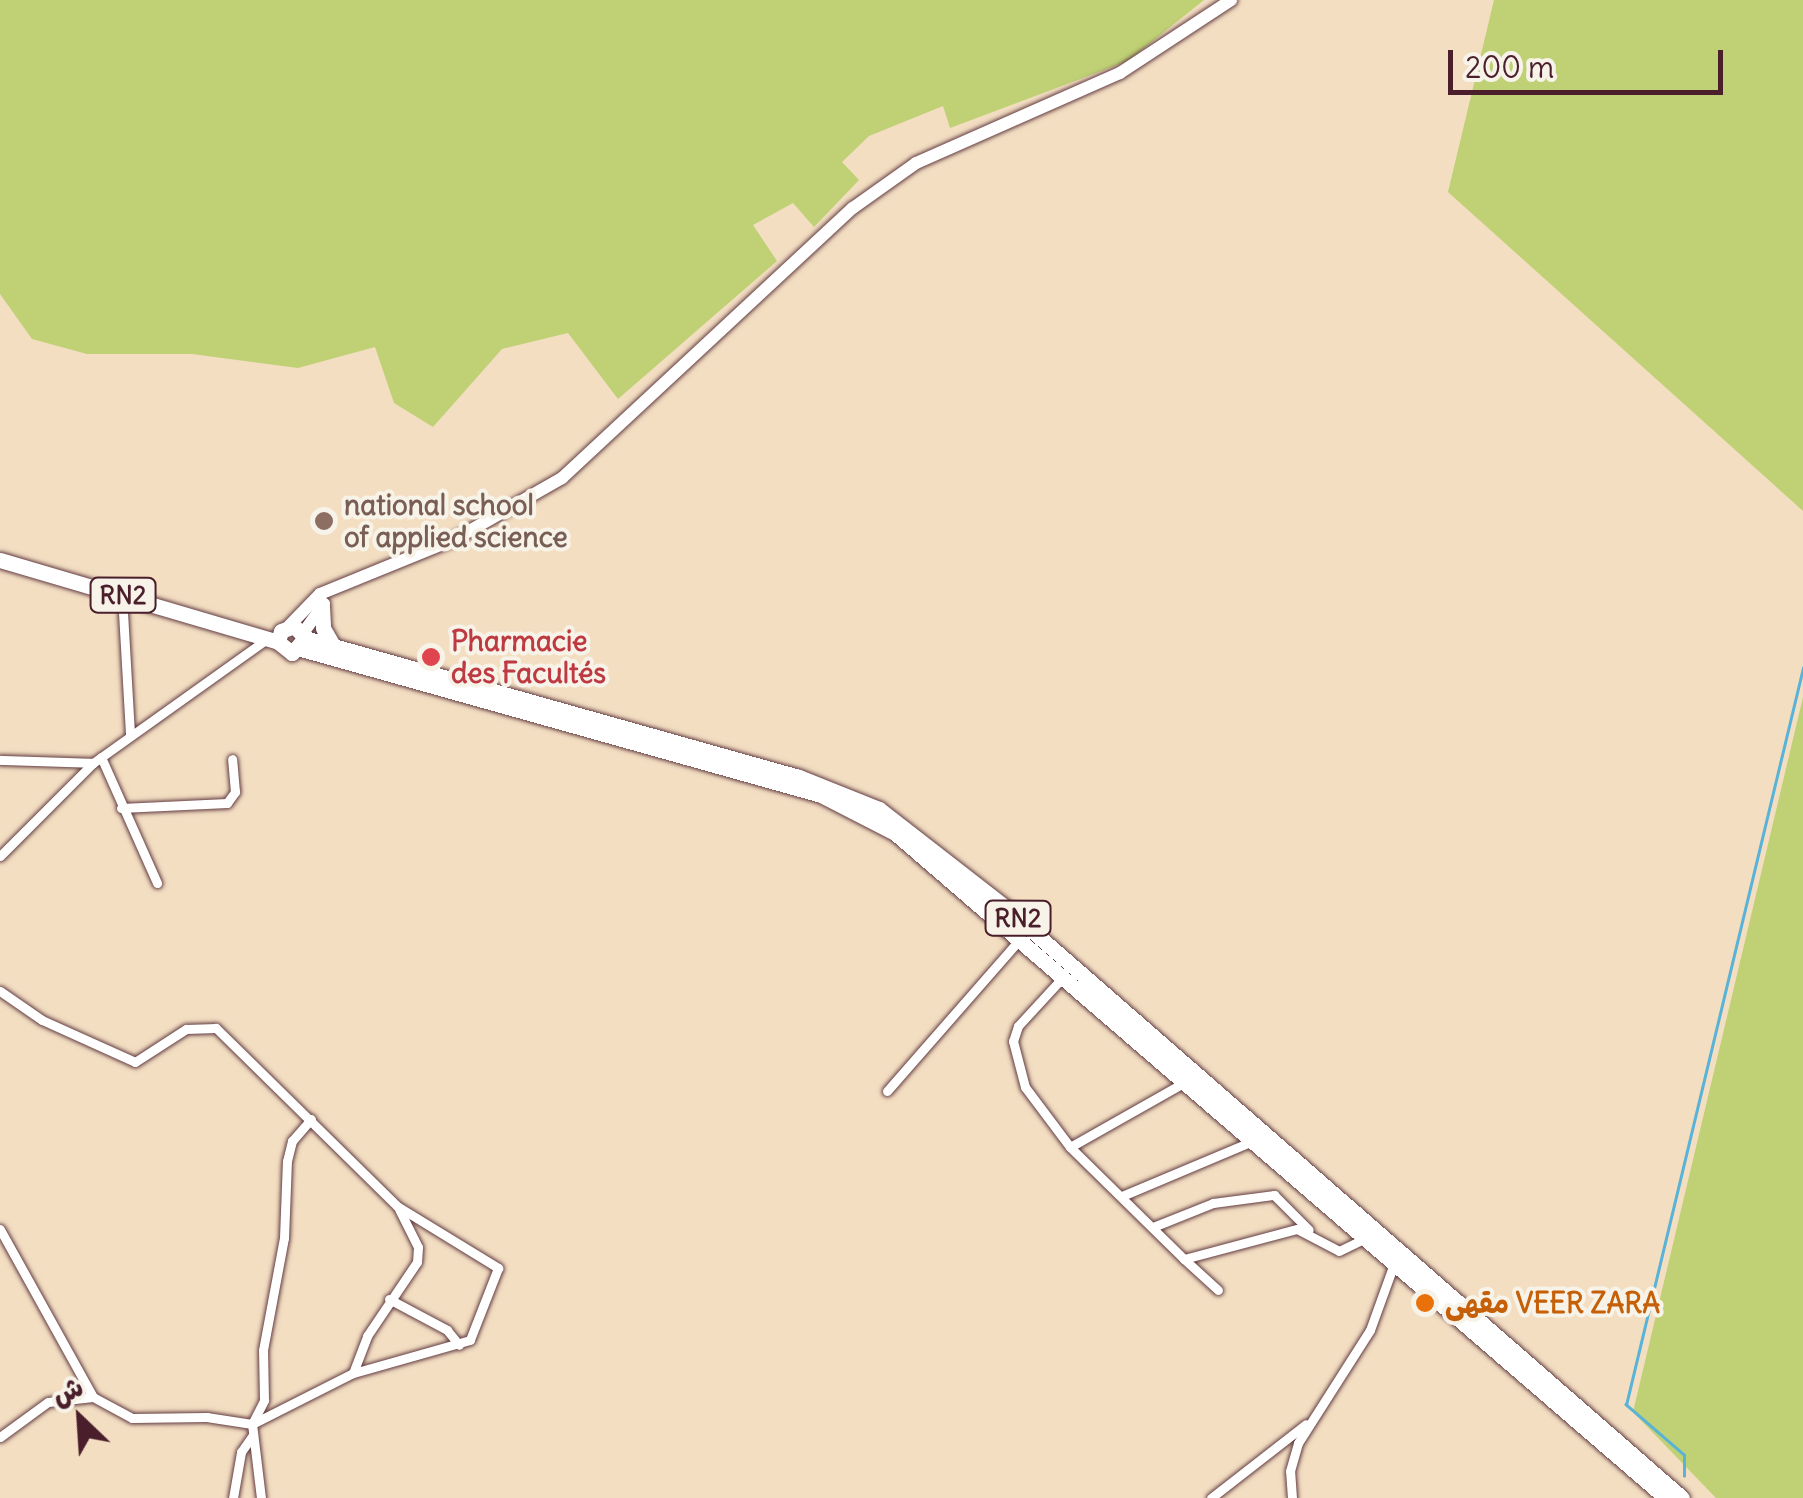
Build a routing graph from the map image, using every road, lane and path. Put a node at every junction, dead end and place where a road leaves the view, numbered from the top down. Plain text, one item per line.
1 (1231, 0) edge
2 (0, 560) edge
3 (334, 589) junction
4 (122, 595) junction
5 (322, 606) junction
6 (289, 637) junction
7 (334, 646) junction
8 (130, 735) junction
9 (232, 759) dead end
10 (0, 760) edge
11 (97, 760) junction
12 (121, 808) junction
13 (0, 856) edge
14 (157, 884) dead end
15 (1022, 936) junction
16 (1064, 976) junction
17 (0, 991) edge
18 (1187, 1081) junction
19 (887, 1091) dead end
20 (311, 1119) junction
21 (1256, 1140) junction
22 (1070, 1148) junction
23 (1122, 1196) junction
24 (397, 1206) junction
25 (1152, 1227) junction
26 (0, 1229) edge
27 (1309, 1230) junction
28 (1369, 1236) junction
29 (1184, 1258) junction
30 (1396, 1259) junction
31 (1218, 1290) dead end
32 (390, 1299) junction
33 (458, 1345) junction
34 (353, 1374) junction
35 (93, 1397) junction
36 (1308, 1422) junction
37 (253, 1429) junction
38 (0, 1437) edge
39 (233, 1498) edge
40 (261, 1498) edge
41 (1211, 1498) edge
42 (1292, 1498) edge
43 (1666, 1498) edge
44 (1682, 1498) edge

1 - 3 street
2 - 4 highway, RN2
3 - 5 street
3 - 6 street
4 - 6 highway, RN2
4 - 8 street
5 - 6 street
5 - 7 highway
6 - 7 highway, RN2
6 - 8 street
6 - 15 highway, RN2
7 - 44 highway, RN2
8 - 11 street
9 - 12 street
10 - 11 street
11 - 12 street
11 - 13 street
12 - 14 street
15 - 16 highway, RN2
15 - 19 street
16 - 18 highway, RN2
16 - 22 street
17 - 20 street
18 - 21 highway, RN2
18 - 22 street
20 - 24 street
20 - 37 street
21 - 23 street
21 - 28 highway, RN2
22 - 23 street
23 - 25 street
24 - 32 street
24 - 33 street
25 - 27 street
25 - 29 street
26 - 35 street
27 - 28 street
27 - 29 street
28 - 30 highway, RN2
29 - 31 street
30 - 36 street
30 - 43 highway, RN2
32 - 33 street
32 - 34 street
33 - 34 street
34 - 37 street
35 - 37 street
35 - 38 street
36 - 41 street
36 - 42 street
37 - 39 street
37 - 40 street

